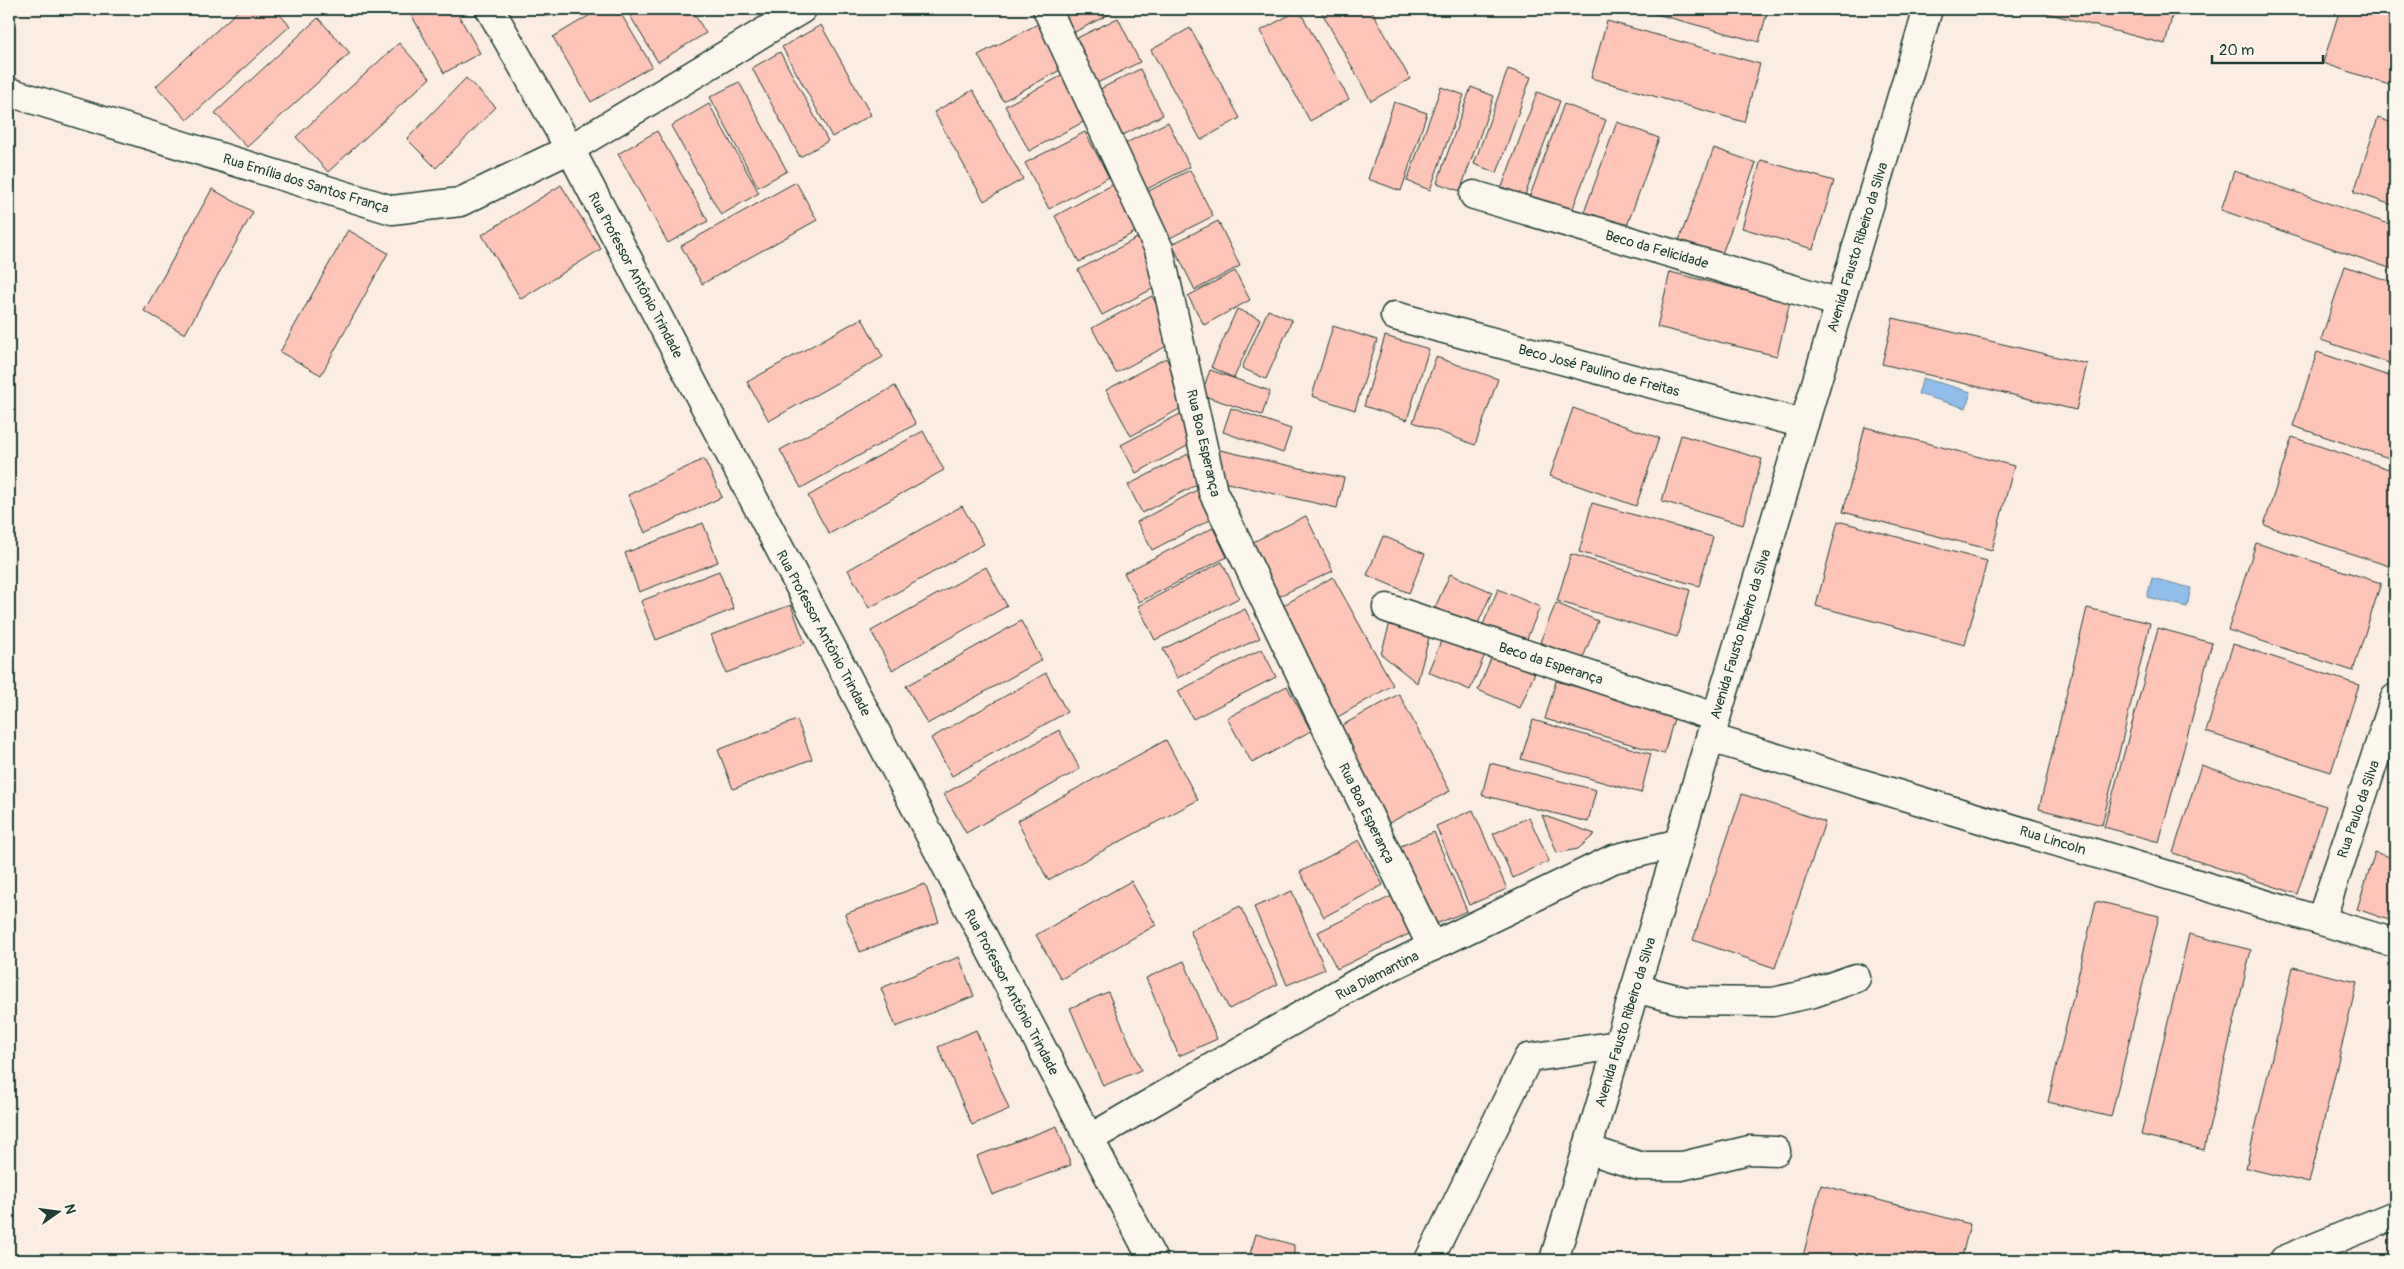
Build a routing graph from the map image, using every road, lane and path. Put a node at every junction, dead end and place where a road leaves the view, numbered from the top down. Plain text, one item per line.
1 (490, 9) edge
2 (802, 9) edge
3 (1048, 9) edge
4 (1928, 9) edge
5 (9, 92) edge
6 (570, 149) junction
7 (1474, 195) dead end
8 (1840, 303) junction
9 (1394, 316) dead end
10 (1804, 424) junction
11 (1387, 608) dead end
12 (2395, 698) edge
13 (1712, 728) junction
14 (1679, 843) junction
15 (2321, 920) junction
16 (2395, 943) edge
17 (1432, 948) junction
18 (1856, 978) dead end
19 (1635, 988) junction
20 (1618, 1045) junction
21 (1090, 1139) junction
22 (1587, 1149) junction
23 (1776, 1151) dead end
24 (2395, 1215) edge
25 (1153, 1260) edge
26 (1429, 1260) edge
27 (1554, 1260) edge
28 (2284, 1260) edge

1 - 6 street, Rua Professor Antônio Trindade
2 - 6 street, Rua Emília dos Santos França
3 - 17 street, Rua Boa Esperança
4 - 8 street, Avenida Fausto Ribeiro da Silva
5 - 6 street, Rua Emília dos Santos França
6 - 21 street, Rua Professor Antônio Trindade
7 - 8 street, Beco da Felicidade
8 - 10 street, Avenida Fausto Ribeiro da Silva
9 - 10 street, Beco José Paulino de Freitas
10 - 13 street, Avenida Fausto Ribeiro da Silva
11 - 13 street, Beco da Esperança
12 - 15 street, Rua Paulo da Silva
13 - 14 street, Avenida Fausto Ribeiro da Silva
13 - 15 street, Rua Lincoln
14 - 17 street, Rua Diamantina
14 - 19 street, Avenida Fausto Ribeiro da Silva
15 - 16 street, Rua Lincoln
17 - 21 street, Rua Diamantina
18 - 19 street
19 - 20 street, Avenida Fausto Ribeiro da Silva
20 - 22 street, Avenida Fausto Ribeiro da Silva
20 - 26 street
21 - 25 street, Rua Professor Antônio Trindade
22 - 23 street
22 - 27 street, Avenida Fausto Ribeiro da Silva
24 - 28 street

